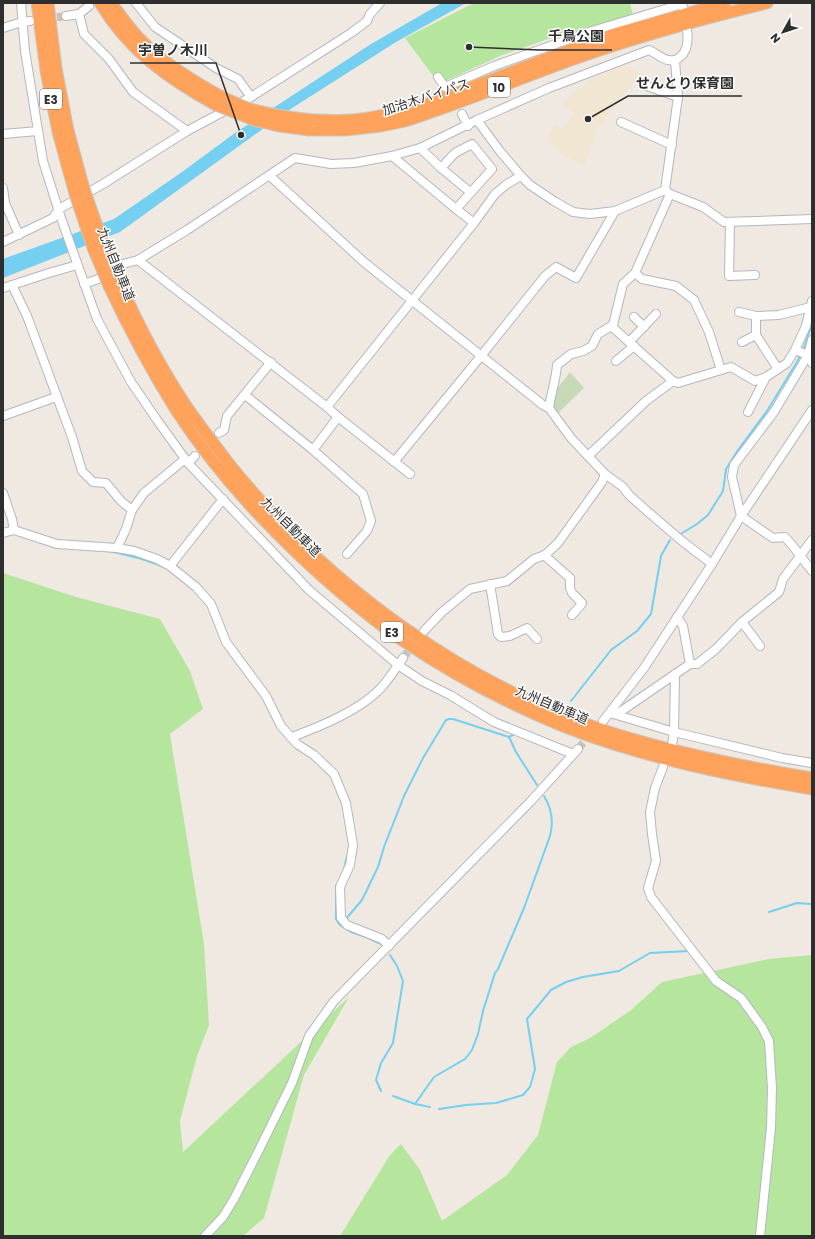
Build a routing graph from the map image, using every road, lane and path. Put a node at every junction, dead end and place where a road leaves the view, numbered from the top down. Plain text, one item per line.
1 (20, 3) edge
2 (37, 3) edge
3 (48, 3) edge
4 (111, 3) edge
5 (137, 3) edge
6 (725, 3) edge
7 (767, 3) edge
8 (378, 4) edge
9 (94, 5) edge
10 (684, 11) edge
11 (78, 14) junction
12 (66, 16) tunnel mouth
13 (26, 22) junction
14 (3, 28) edge
15 (675, 61) junction
16 (438, 77) dead end
17 (644, 84) dead end
18 (251, 97) junction
19 (678, 97) junction
20 (219, 101) junction
21 (462, 114) dead end
22 (477, 120) junction
23 (622, 122) dead end
24 (468, 126) junction
25 (38, 131) junction
26 (188, 131) junction
27 (3, 134) edge
28 (672, 145) junction
29 (420, 148) junction
30 (392, 156) junction
31 (441, 168) junction
32 (270, 176) junction
33 (521, 176) junction
34 (3, 188) edge
35 (79, 192) junction
36 (470, 192) junction
37 (667, 192) junction
38 (456, 209) junction
39 (58, 210) junction
40 (615, 211) junction
41 (812, 219) edge
42 (730, 222) junction
43 (474, 223) junction
44 (20, 235) junction
45 (3, 242) edge
46 (138, 260) junction
47 (76, 263) junction
48 (635, 273) junction
49 (754, 275) dead end
50 (84, 284) junction
51 (114, 284) junction
52 (12, 285) junction
53 (3, 288) edge
54 (412, 301) junction
55 (812, 304) edge
56 (739, 312) dead end
57 (656, 314) dead end
58 (756, 316) junction
59 (634, 317) dead end
60 (611, 326) junction
61 (644, 327) junction
62 (756, 335) junction
63 (812, 340) edge
64 (742, 342) dead end
65 (631, 344) junction
66 (802, 353) junction
67 (481, 356) junction
68 (616, 361) dead end
69 (270, 362) junction
70 (812, 363) edge
71 (778, 369) junction
72 (721, 370) junction
73 (766, 377) junction
74 (673, 381) junction
75 (245, 395) junction
76 (56, 397) junction
77 (327, 407) junction
78 (549, 408) junction
79 (812, 410) edge
80 (748, 412) dead end
81 (3, 416) edge
82 (338, 417) junction
83 (219, 433) dead end
84 (313, 450) junction
85 (195, 456) dead end
86 (588, 456) junction
87 (186, 461) junction
88 (394, 462) junction
89 (410, 474) dead end
90 (605, 474) junction
91 (3, 493) edge
92 (223, 499) junction
93 (132, 510) junction
94 (741, 516) junction
95 (14, 530) junction
96 (3, 533) edge
97 (812, 540) edge
98 (117, 548) junction
99 (347, 554) dead end
100 (544, 555) junction
101 (800, 556) junction
102 (712, 564) junction
103 (170, 566) junction
104 (812, 571) edge
105 (490, 584) junction
106 (572, 615) dead end
107 (677, 617) junction
108 (742, 622) junction
109 (424, 631) tunnel mouth
110 (537, 639) dead end
111 (760, 646) dead end
112 (401, 661) junction
113 (690, 664) junction
114 (675, 674) junction
115 (613, 714) junction
116 (603, 721) dead end
117 (674, 732) junction
118 (292, 737) junction
119 (672, 745) dead end
120 (812, 763) edge
121 (663, 767) dead end
122 (812, 778) edge
123 (812, 789) edge
124 (389, 946) junction
125 (205, 1236) edge
126 (760, 1236) edge

1 - 13 street
2 - 35 highway, 九州自動車道 / E3
3 - 35 highway, 九州自動車道 / E3
4 - 20 highway, 加治木バイパス / 10
5 - 18 street
6 - 10 highway, 加治木バイパス / 10
7 - 10 highway, 加治木バイパス / 10
8 - 18 street
9 - 11 street
9 - 20 highway, 加治木バイパス / 10
10 - 15 street
10 - 16 street
10 - 20 highway, 加治木バイパス / 10, bridge
10 - 20 highway, 加治木バイパス / 10, bridge
11 - 12 street
11 - 26 street
13 - 14 street
13 - 25 street
15 - 19 street
15 - 22 street
17 - 19 street
18 - 26 street
19 - 28 street
21 - 24 street
22 - 24 street
22 - 33 street
23 - 28 street
24 - 29 street
25 - 27 street
25 - 39 street
26 - 39 street
28 - 37 street
29 - 30 street
29 - 31 street
30 - 32 street
30 - 38 street
31 - 36 street
31 - 36 street
32 - 46 street
32 - 54 street
33 - 40 street
33 - 43 street
34 - 44 street
35 - 51 highway, 九州自動車道 / E3, bridge
36 - 38 street
37 - 40 street
37 - 42 street
37 - 48 street
38 - 43 street
39 - 44 street
39 - 47 street
40 - 67 street
41 - 42 street
42 - 49 street
43 - 54 street
44 - 45 street
46 - 50 street
46 - 69 street
47 - 50 street
47 - 52 street
48 - 60 street
48 - 72 street
50 - 87 street
51 - 122 highway, 九州自動車道 / E3
51 - 123 highway, 九州自動車道 / E3
52 - 53 street
52 - 76 street
54 - 67 street
54 - 77 street
55 - 58 street
55 - 66 street
56 - 58 street
57 - 61 street
58 - 62 street
59 - 61 street
60 - 65 street
60 - 78 street
61 - 65 street
62 - 64 street
62 - 71 street
63 - 66 street
65 - 68 street
65 - 74 street
66 - 70 street
66 - 71 street
66 - 94 street
67 - 78 street
67 - 88 street
69 - 75 street
69 - 77 street
71 - 73 street
72 - 73 street
72 - 74 street
73 - 80 street
74 - 86 street
75 - 83 street
75 - 84 street
76 - 81 street
76 - 93 street
77 - 82 street
78 - 86 street
79 - 94 street
82 - 84 street
82 - 88 street
84 - 99 street
85 - 87 street
86 - 90 street
87 - 92 street
87 - 93 street
88 - 89 street
90 - 100 street
90 - 102 street
91 - 95 street
92 - 103 street
92 - 112 street
93 - 98 street
94 - 101 street
94 - 102 street
95 - 96 street
95 - 98 street
97 - 101 street
98 - 103 street
100 - 105 street
100 - 106 street
101 - 104 street
101 - 108 street
102 - 107 street
103 - 118 street
105 - 109 street
105 - 110 street
107 - 113 street
107 - 115 street
108 - 111 street
108 - 113 street
112 - 118 street
112 - 124 street
113 - 114 street
114 - 115 street
114 - 117 street
115 - 116 street
115 - 117 street
117 - 119 street
117 - 120 street
118 - 124 street
121 - 126 street
124 - 125 street

